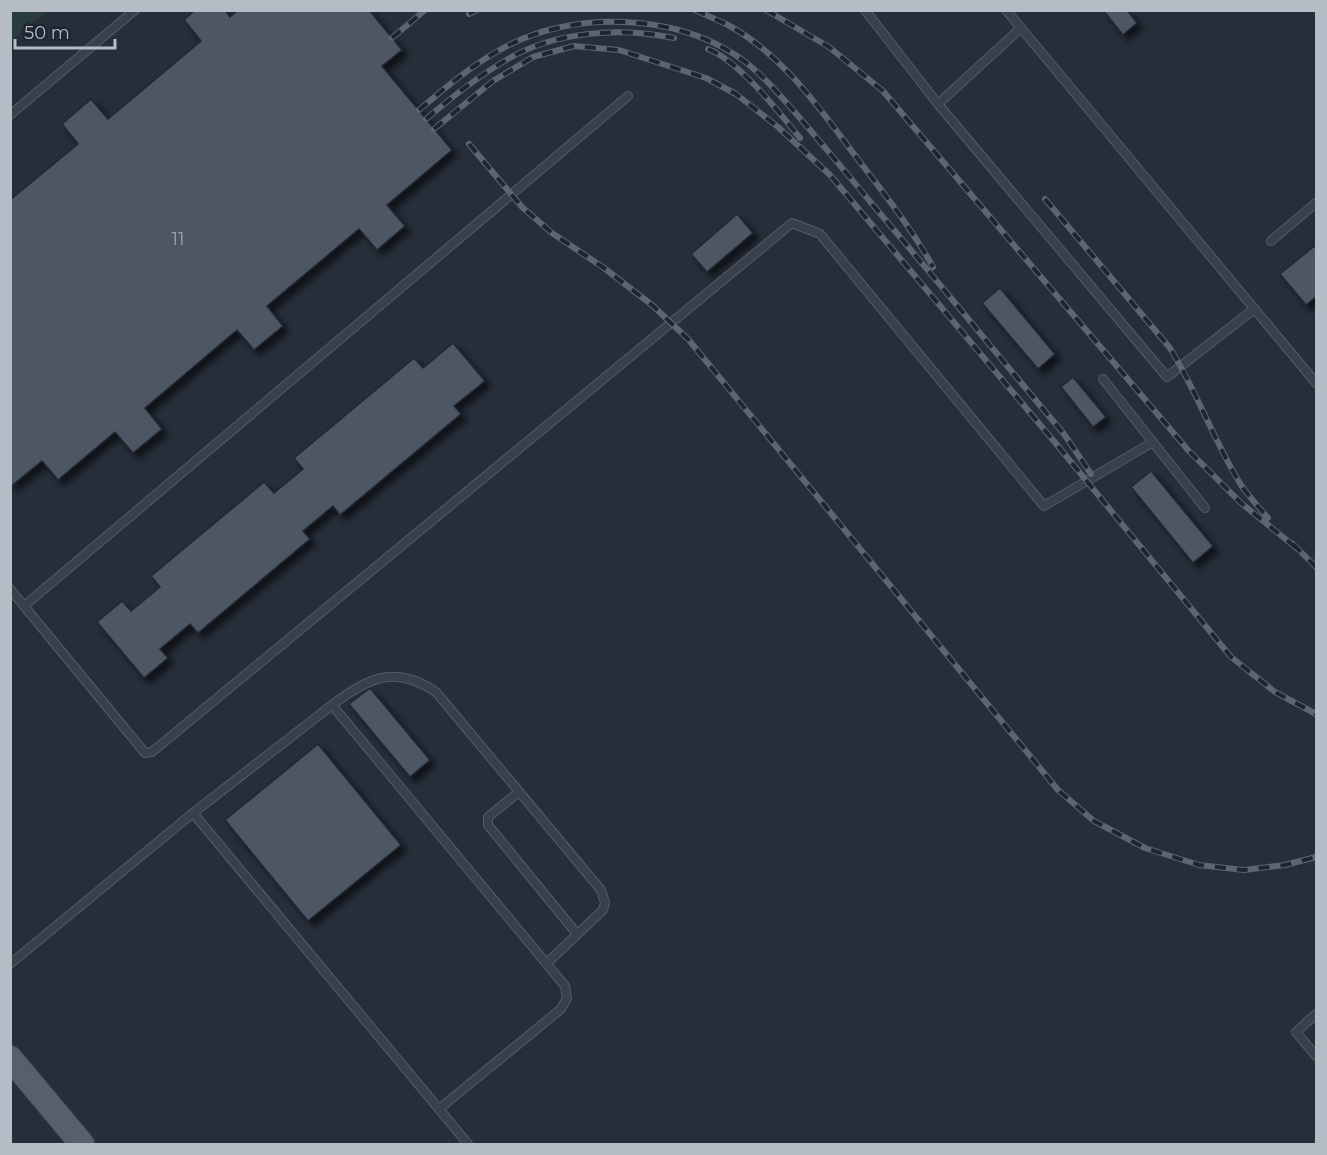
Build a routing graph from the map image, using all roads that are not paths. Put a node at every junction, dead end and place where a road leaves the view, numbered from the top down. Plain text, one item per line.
1 (135, 10) edge
2 (865, 10) edge
3 (1006, 10) edge
4 (1021, 28) junction
5 (628, 96) dead end
6 (938, 104) junction
7 (10, 115) edge
8 (1317, 203) edge
9 (1271, 241) dead end
10 (1254, 309) junction
11 (1103, 379) dead end
12 (1317, 383) edge
13 (1153, 442) junction
14 (1205, 508) dead end
15 (10, 589) edge
16 (24, 606) junction
17 (332, 705) junction
18 (519, 792) junction
19 (193, 813) junction
20 (577, 934) junction
21 (547, 963) junction
22 (10, 964) edge
23 (1317, 1014) edge
24 (1317, 1056) edge
25 (10, 1058) edge
26 (439, 1109) junction
27 (82, 1144) edge
28 (468, 1144) edge

1 - 7 lane
2 - 6 lane
3 - 4 lane
4 - 6 lane
4 - 10 lane
5 - 16 lane
6 - 10 lane
8 - 9 lane
10 - 12 lane
11 - 13 lane
13 - 14 lane
13 - 16 lane
15 - 16 lane
17 - 18 lane
17 - 19 lane
17 - 21 lane
18 - 20 lane
18 - 20 lane
19 - 22 lane
19 - 26 lane
20 - 21 lane
21 - 26 lane
23 - 24 lane
25 - 27 main road
26 - 28 lane

